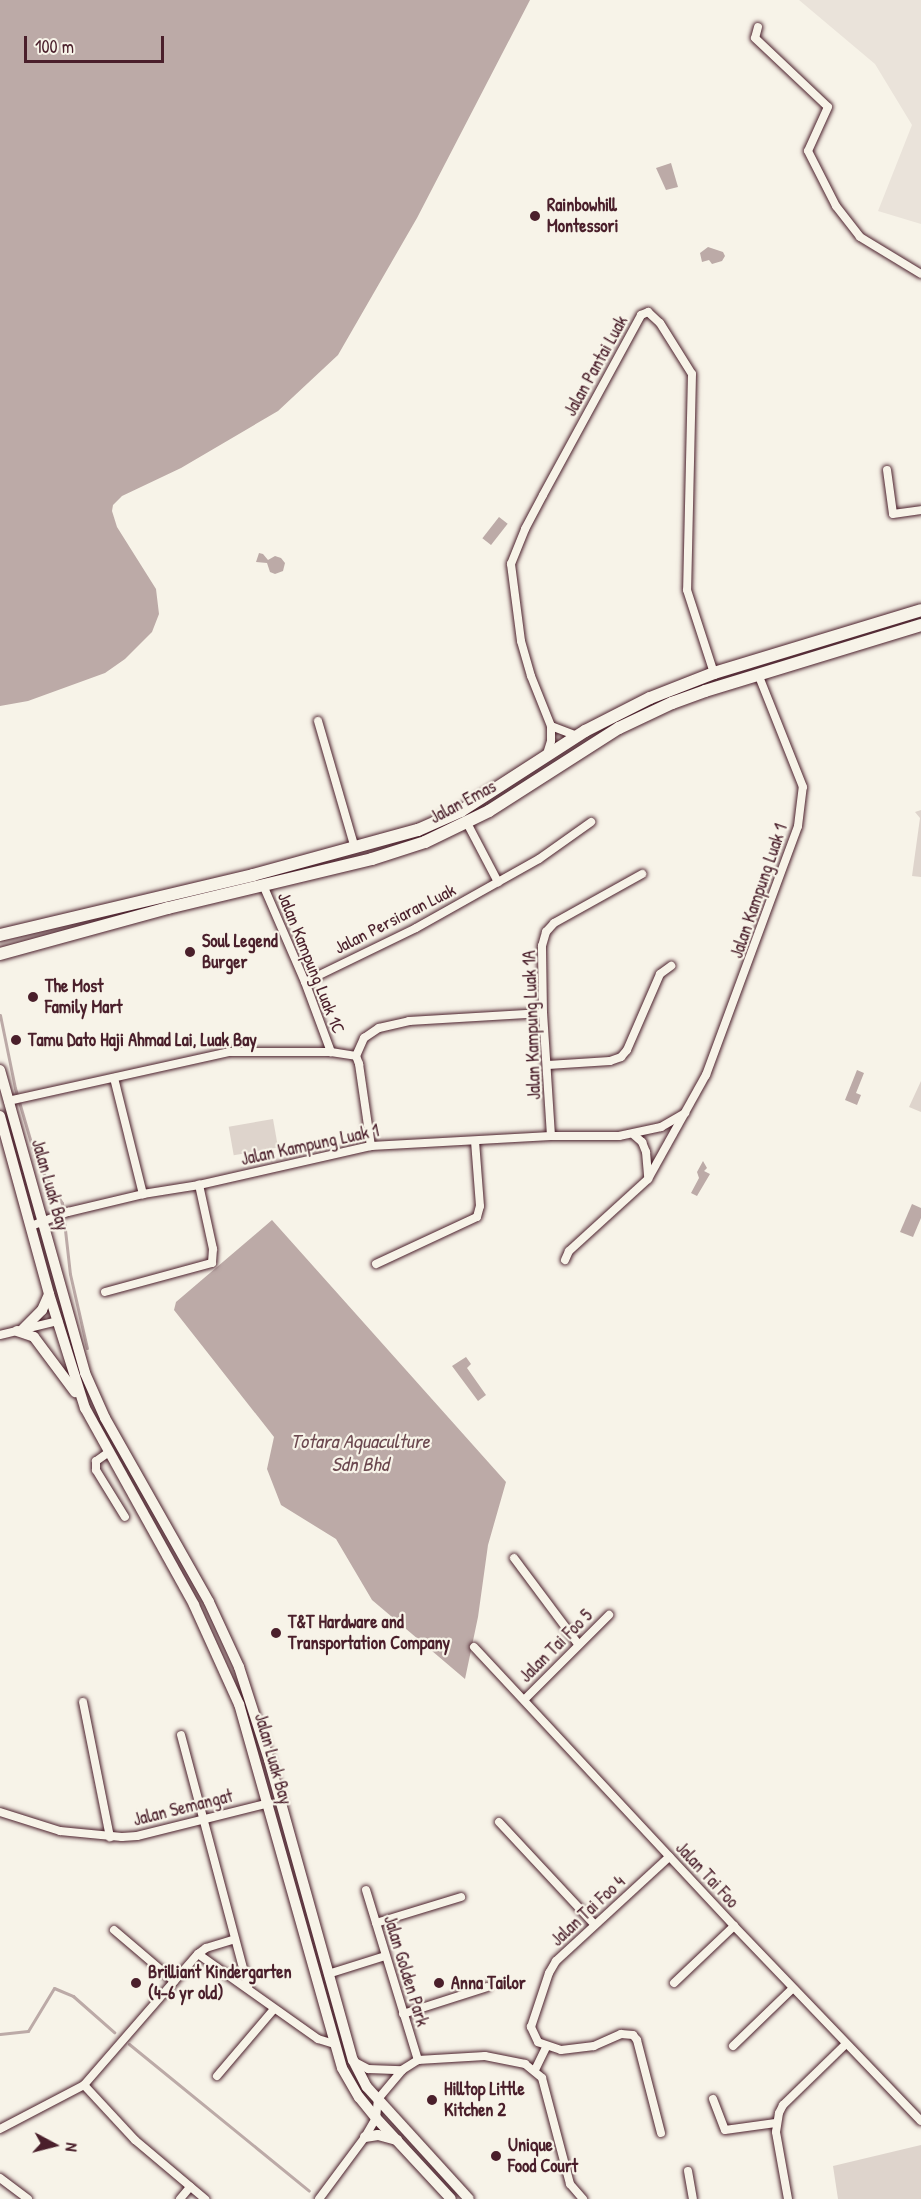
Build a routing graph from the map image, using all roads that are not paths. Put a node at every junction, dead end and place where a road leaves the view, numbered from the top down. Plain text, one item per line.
1 (758, 27) dead end
2 (921, 274) edge
3 (887, 470) dead end
4 (921, 510) edge
5 (921, 610) edge
6 (921, 625) edge
7 (714, 673) junction
8 (758, 674) junction
9 (318, 721) dead end
10 (551, 726) junction
11 (577, 736) junction
12 (544, 758) junction
13 (591, 822) dead end
14 (467, 823) junction
15 (355, 848) junction
16 (642, 874) dead end
17 (498, 882) junction
18 (263, 885) junction
19 (0, 935) edge
20 (0, 954) edge
21 (671, 966) dead end
22 (305, 982) junction
23 (543, 1013) junction
24 (331, 1052) junction
25 (356, 1056) junction
26 (548, 1065) junction
27 (0, 1070) edge
28 (114, 1078) junction
29 (8, 1101) junction
30 (686, 1113) junction
31 (0, 1116) edge
32 (634, 1135) junction
33 (551, 1136) junction
34 (475, 1142) junction
35 (371, 1146) junction
36 (648, 1179) junction
37 (199, 1185) junction
38 (142, 1194) junction
39 (49, 1218) junction
40 (31, 1226) junction
41 (566, 1260) dead end
42 (376, 1264) dead end
43 (105, 1292) dead end
44 (49, 1294) junction
45 (66, 1309) junction
46 (58, 1321) junction
47 (20, 1330) junction
48 (71, 1330) junction
49 (0, 1335) edge
50 (85, 1408) junction
51 (109, 1452) junction
52 (125, 1517) dead end
53 (514, 1558) dead end
54 (609, 1615) dead end
55 (578, 1644) junction
56 (474, 1647) dead end
57 (525, 1699) junction
58 (83, 1702) dead end
59 (181, 1735) dead end
60 (268, 1803) junction
61 (0, 1812) edge
62 (204, 1818) junction
63 (499, 1822) dead end
64 (110, 1837) junction
65 (669, 1857) junction
66 (366, 1890) dead end
67 (461, 1897) dead end
68 (376, 1923) junction
69 (594, 1924) junction
70 (734, 1926) junction
71 (114, 1930) dead end
72 (235, 1939) junction
73 (198, 1954) junction
74 (385, 1956) junction
75 (328, 1974) junction
76 (174, 1981) junction
77 (674, 1983) dead end
78 (248, 1987) junction
79 (487, 1987) dead end
80 (793, 1988) junction
81 (274, 2008) junction
82 (403, 2014) junction
83 (334, 2044) junction
84 (846, 2044) junction
85 (733, 2046) dead end
86 (546, 2047) junction
87 (353, 2060) junction
88 (418, 2060) junction
89 (402, 2070) junction
90 (535, 2070) junction
91 (217, 2076) dead end
92 (84, 2085) junction
93 (713, 2098) dead end
94 (378, 2099) junction
95 (376, 2118) junction
96 (397, 2121) junction
97 (921, 2121) edge
98 (776, 2123) junction
99 (0, 2129) edge
100 (662, 2133) dead end
101 (365, 2137) junction
102 (400, 2142) junction
103 (688, 2171) dead end
104 (0, 2178) edge
105 (190, 2187) junction
106 (28, 2199) edge
107 (180, 2199) edge
108 (205, 2199) edge
109 (319, 2199) edge
110 (451, 2199) edge
111 (469, 2199) edge
112 (583, 2199) edge
113 (693, 2199) edge
114 (788, 2199) edge

1 - 2 street
3 - 4 street
5 - 7 main road, Jalan Emas
6 - 8 main road, Jalan Emas
7 - 10 street, Jalan Pantai Luak
7 - 11 main road, Jalan Emas
8 - 14 main road, Jalan Emas
8 - 30 street, Jalan Kampung Luak 1
9 - 15 street
10 - 11 street
10 - 12 street
11 - 12 main road, Jalan Emas
12 - 15 main road, Jalan Emas
13 - 17 street, Jalan Persiaran Luak
14 - 17 street
14 - 18 main road, Jalan Emas
15 - 19 main road, Jalan Emas
16 - 23 street, Jalan Kampung Luak 1A
17 - 22 street, Jalan Persiaran Luak
18 - 20 main road, Jalan Emas
18 - 22 street, Jalan Kampung Luak 1C
21 - 26 street
22 - 24 street, Jalan Kampung Luak 1C
23 - 25 street
23 - 26 street, Jalan Kampung Luak 1A
24 - 25 street
24 - 28 street
25 - 35 street
26 - 33 street, Jalan Kampung Luak 1A
27 - 29 street, Jalan Luak Bay
28 - 29 street
28 - 38 street
29 - 39 street, Jalan Luak Bay
30 - 32 street, Jalan Kampung Luak 1
30 - 36 street, Jalan Kampung Luak 1
31 - 40 street, Jalan Luak Bay
32 - 33 street, Jalan Kampung Luak 1
32 - 36 street
33 - 34 street, Jalan Kampung Luak 1
34 - 35 street, Jalan Kampung Luak 1
34 - 42 street
35 - 37 street, Jalan Kampung Luak 1
36 - 41 street, Jalan Kampung Luak 1
37 - 38 street, Jalan Kampung Luak 1
37 - 43 street
38 - 39 street, Jalan Kampung Luak 1
39 - 40 street, Jalan Kampung Luak 1
39 - 45 street, Jalan Luak Bay
40 - 44 street, Jalan Luak Bay
44 - 46 street, Jalan Luak Bay
44 - 47 street
45 - 46 street
45 - 48 street, Jalan Luak Bay
46 - 47 street
46 - 48 street
46 - 50 street, Jalan Luak Bay
47 - 49 street
47 - 50 street
48 - 75 street, Jalan Luak Bay
50 - 51 street, Jalan Luak Bay
51 - 52 street
51 - 60 street, Jalan Luak Bay
53 - 55 street
54 - 55 street, Jalan Tai Foo 5
55 - 57 street, Jalan Tai Foo 5
56 - 57 street, Jalan Tai Foo
57 - 65 street, Jalan Tai Foo
58 - 64 street
59 - 62 street
60 - 62 street, Jalan Semangat
60 - 83 street, Jalan Luak Bay
61 - 64 street, Jalan Semangat
62 - 64 street, Jalan Semangat
62 - 72 street
63 - 69 street
65 - 69 street, Jalan Tai Foo 4
65 - 70 street, Jalan Tai Foo
66 - 68 street, Jalan Golden Park
67 - 68 street
68 - 74 street, Jalan Golden Park
69 - 86 street, Jalan Tai Foo 4
70 - 77 street
70 - 80 street, Jalan Tai Foo
71 - 76 street
72 - 73 street
72 - 78 street
73 - 76 street
73 - 78 street
74 - 75 street
74 - 82 street, Jalan Golden Park
75 - 87 street, Jalan Luak Bay
76 - 92 street
78 - 81 street
79 - 82 street
80 - 84 street, Jalan Tai Foo
80 - 85 street
81 - 83 street
81 - 91 street
82 - 88 street, Jalan Golden Park
83 - 95 street, Jalan Luak Bay
84 - 97 street, Jalan Tai Foo
84 - 98 street
86 - 90 street
86 - 100 street
87 - 89 street
87 - 94 street, Jalan Luak Bay
88 - 89 street
88 - 90 street
89 - 94 street
90 - 112 street
92 - 99 street
92 - 105 street
93 - 98 street
94 - 95 street
94 - 96 street, Jalan Luak Bay
95 - 96 street
95 - 101 street
95 - 102 street, Jalan Luak Bay
96 - 111 street, Jalan Luak Bay
98 - 114 street
101 - 102 street
101 - 109 street
102 - 110 street, Jalan Luak Bay
103 - 113 street
104 - 106 street
105 - 107 street
105 - 108 street

